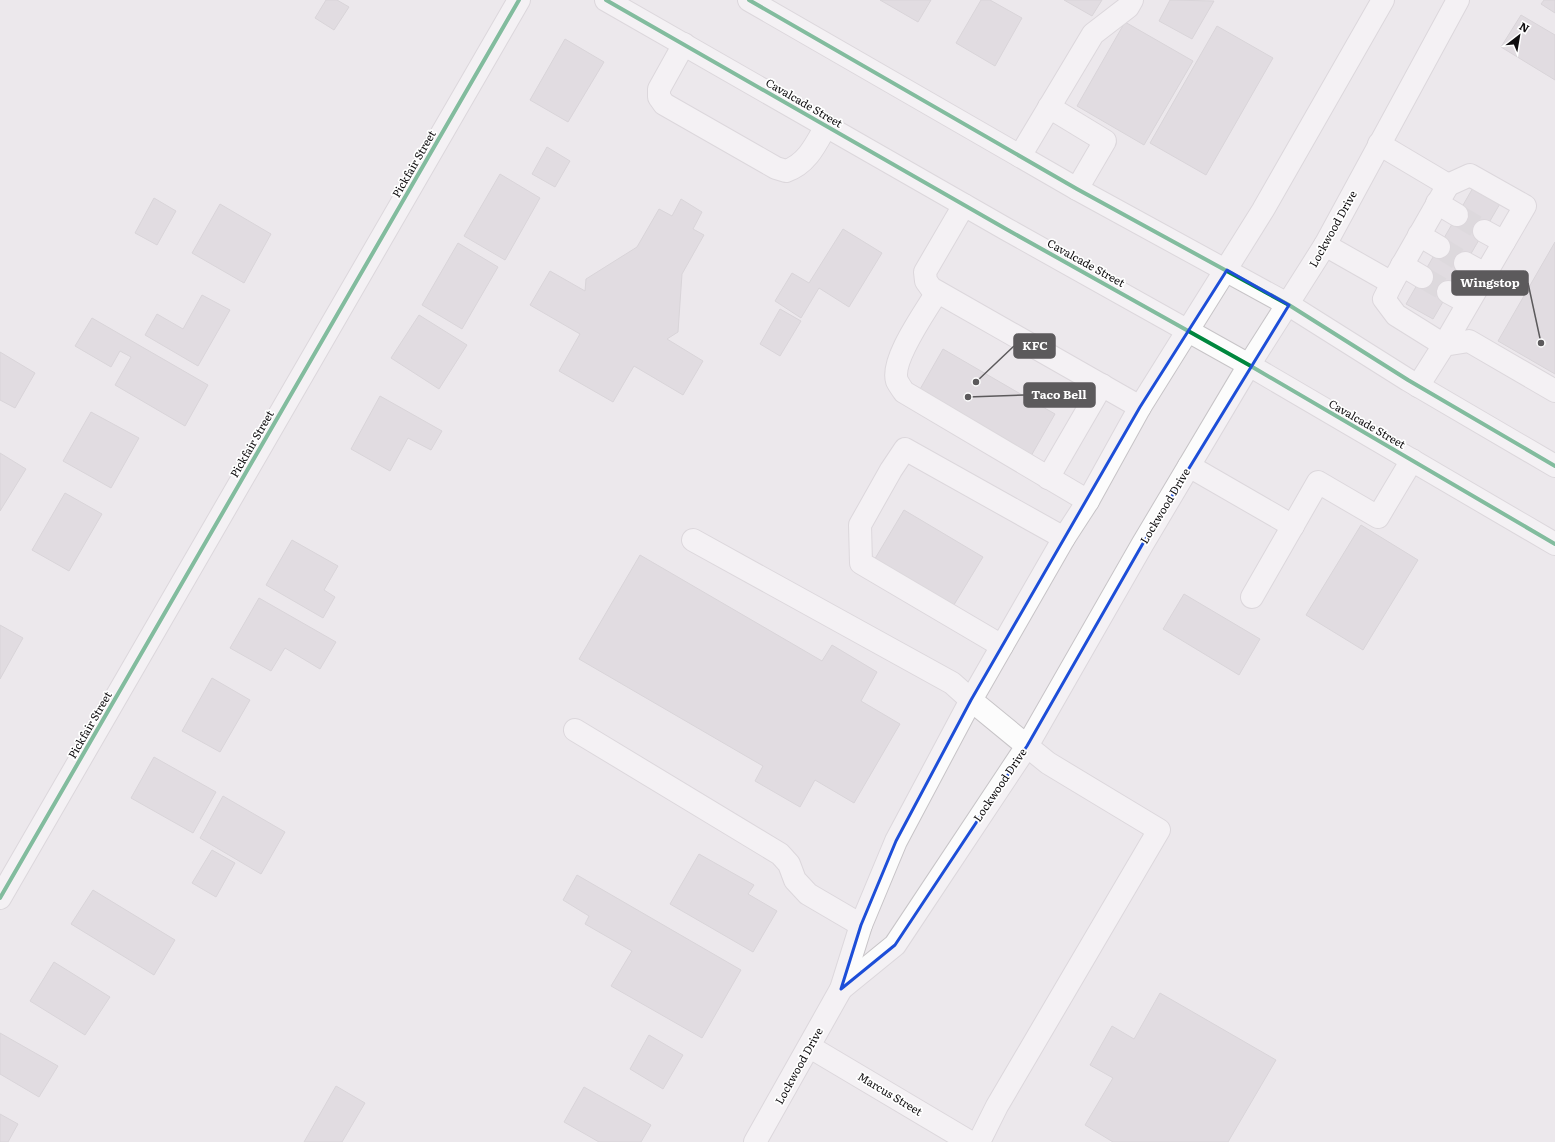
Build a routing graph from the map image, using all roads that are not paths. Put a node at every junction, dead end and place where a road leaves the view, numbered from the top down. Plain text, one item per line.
1 (519, 0) edge
2 (606, 0) edge
3 (749, 0) edge
4 (1132, 0) edge
5 (1383, 0) edge
6 (1458, 0) edge
7 (684, 44) junction
8 (1049, 107) junction
9 (826, 126) junction
10 (1380, 144) junction
11 (1020, 156) junction
12 (1448, 185) junction
13 (1077, 189) junction
14 (1437, 203) junction
15 (964, 205) junction
16 (1457, 215) tunnel mouth
17 (1484, 231) tunnel mouth
18 (1419, 235) junction
19 (1504, 242) junction
20 (1325, 245) junction
21 (1439, 247) tunnel mouth
22 (1465, 263) tunnel mouth
23 (1227, 270) junction
24 (1397, 274) junction
25 (1485, 274) junction
26 (1422, 277) tunnel mouth
27 (937, 292) junction
28 (1448, 292) tunnel mouth
29 (1468, 303) junction
30 (1289, 305) junction
31 (1189, 330) junction
32 (1444, 345) junction
33 (1250, 365) junction
34 (1102, 385) junction
35 (1418, 386) junction
36 (1555, 391) edge
37 (1140, 407) junction
38 (1412, 460) junction
39 (1189, 466) junction
40 (1555, 466) edge
41 (1048, 478) junction
42 (1088, 501) junction
43 (1293, 526) junction
44 (1064, 538) junction
45 (693, 540) dead end
46 (1555, 544) edge
47 (1252, 597) dead end
48 (1002, 646) junction
49 (970, 700) junction
50 (574, 730) dead end
51 (1027, 746) junction
52 (0, 898) edge
53 (861, 925) junction
54 (842, 989) junction
55 (810, 1047) junction
56 (755, 1142) edge
57 (970, 1142) edge
58 (979, 1142) edge

1 - 52 main road, Pickfair Street
2 - 7 main road, Cavalcade Street
3 - 11 main road
4 - 8 main road
5 - 23 main road, Lockwood Drive
6 - 10 main road, Lockwood Drive
7 - 9 main road, Cavalcade Street
7 - 9 main road
8 - 11 main road
8 - 13 main road
9 - 15 main road, Cavalcade Street
10 - 12 main road
10 - 20 main road, Lockwood Drive
11 - 13 main road
12 - 14 main road
12 - 19 main road
13 - 23 main road
14 - 16 main road
14 - 18 main road
15 - 27 main road
15 - 31 main road, Cavalcade Street
17 - 19 main road
18 - 21 main road
18 - 24 main road
19 - 25 main road
20 - 24 main road
20 - 30 main road, Lockwood Drive
22 - 25 main road
23 - 30 main road
23 - 31 main road, Lockwood Drive
24 - 26 main road
24 - 32 main road
25 - 29 main road
27 - 34 main road
27 - 41 main road
28 - 29 main road
29 - 32 main road
30 - 33 main road, Lockwood Drive
30 - 35 main road
31 - 33 main road, Cavalcade Street
31 - 37 main road, Lockwood Drive
32 - 35 main road
32 - 36 main road
33 - 38 main road, Cavalcade Street
33 - 39 main road, Lockwood Drive
34 - 37 main road
34 - 41 main road
35 - 40 main road
37 - 42 main road, Lockwood Drive
38 - 43 main road
38 - 46 main road, Cavalcade Street
39 - 43 main road
39 - 51 main road, Lockwood Drive
41 - 42 main road
42 - 44 main road, Lockwood Drive
43 - 47 main road
44 - 48 main road, Lockwood Drive
44 - 48 main road
45 - 49 main road
48 - 49 main road, Lockwood Drive
49 - 51 main road
49 - 53 main road, Lockwood Drive
50 - 53 main road
51 - 54 main road, Lockwood Drive
51 - 58 main road
53 - 54 main road, Lockwood Drive
54 - 55 main road, Lockwood Drive
55 - 56 main road, Lockwood Drive
55 - 57 main road, Marcus Street

